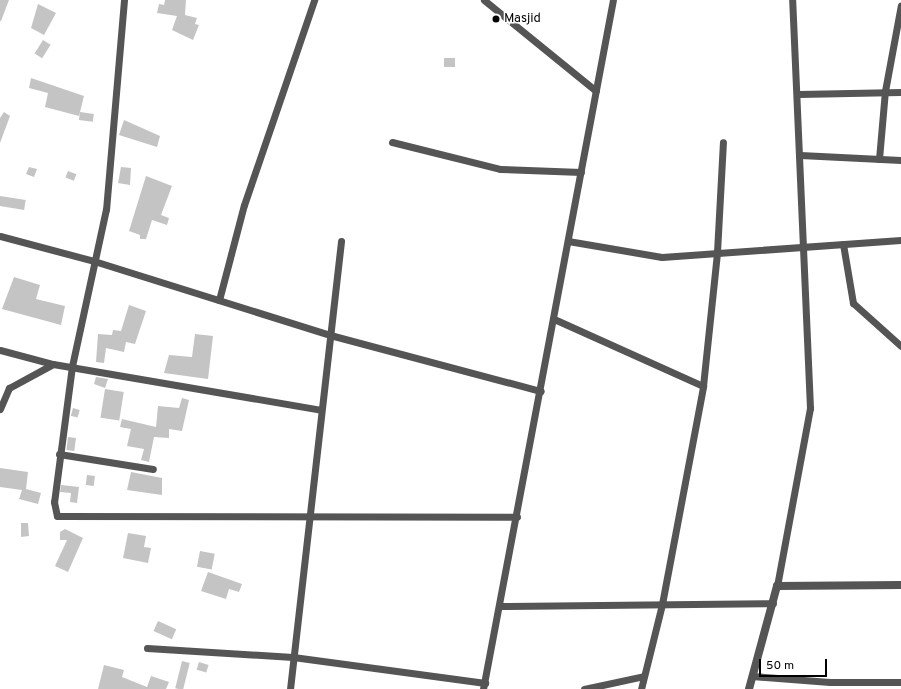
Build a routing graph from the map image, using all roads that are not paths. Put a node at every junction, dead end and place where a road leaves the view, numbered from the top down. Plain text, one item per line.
1 (124, 0) edge
2 (314, 0) edge
3 (484, 0) edge
4 (613, 0) edge
5 (792, 0) edge
6 (901, 5) edge
7 (596, 91) junction
8 (885, 91) junction
9 (901, 92) edge
10 (799, 94) junction
11 (392, 142) dead end
12 (723, 142) dead end
13 (800, 154) junction
14 (878, 159) junction
15 (901, 160) edge
16 (581, 172) junction
17 (0, 236) edge
18 (901, 240) edge
19 (341, 241) dead end
20 (568, 241) junction
21 (843, 244) junction
22 (805, 246) junction
23 (717, 252) junction
24 (94, 261) junction
25 (219, 300) junction
26 (554, 319) junction
27 (330, 335) junction
28 (901, 346) edge
29 (0, 350) edge
30 (53, 364) junction
31 (72, 366) junction
32 (703, 386) junction
33 (541, 391) junction
34 (0, 409) edge
35 (321, 410) junction
36 (59, 454) junction
37 (152, 470) dead end
38 (309, 515) junction
39 (518, 518) junction
40 (901, 585) edge
41 (777, 586) junction
42 (773, 603) junction
43 (662, 604) junction
44 (500, 606) junction
45 (147, 648) dead end
46 (293, 657) junction
47 (644, 676) junction
48 (752, 676) junction
49 (901, 682) edge
50 (484, 686) edge
51 (290, 689) edge
52 (584, 689) edge
53 (641, 689) edge
54 (749, 689) edge

1 - 24 street
2 - 25 street
3 - 7 street
4 - 7 street
5 - 10 street
6 - 8 street
7 - 16 street
8 - 9 street
8 - 10 street
8 - 14 street
10 - 13 street
11 - 16 street
12 - 23 street
13 - 14 street
13 - 22 street
14 - 15 street
16 - 20 street
17 - 24 street
18 - 21 street
19 - 27 street
20 - 23 street
20 - 26 street
21 - 22 street
21 - 28 street
22 - 23 street
22 - 41 street
23 - 32 street
24 - 25 street
24 - 31 street
25 - 27 street
26 - 32 street
26 - 33 street
27 - 33 street
27 - 35 street
29 - 30 street
30 - 31 street
30 - 34 street
31 - 35 street
31 - 36 street
32 - 43 street
33 - 39 street
35 - 38 street
36 - 37 street
36 - 38 street
38 - 39 street
38 - 46 street
39 - 44 street
40 - 41 street
41 - 42 street
42 - 43 street
42 - 48 street
43 - 44 street
43 - 47 street
44 - 50 street
45 - 46 street
46 - 50 street
46 - 51 street
47 - 52 street
47 - 53 street
48 - 49 street
48 - 54 street

